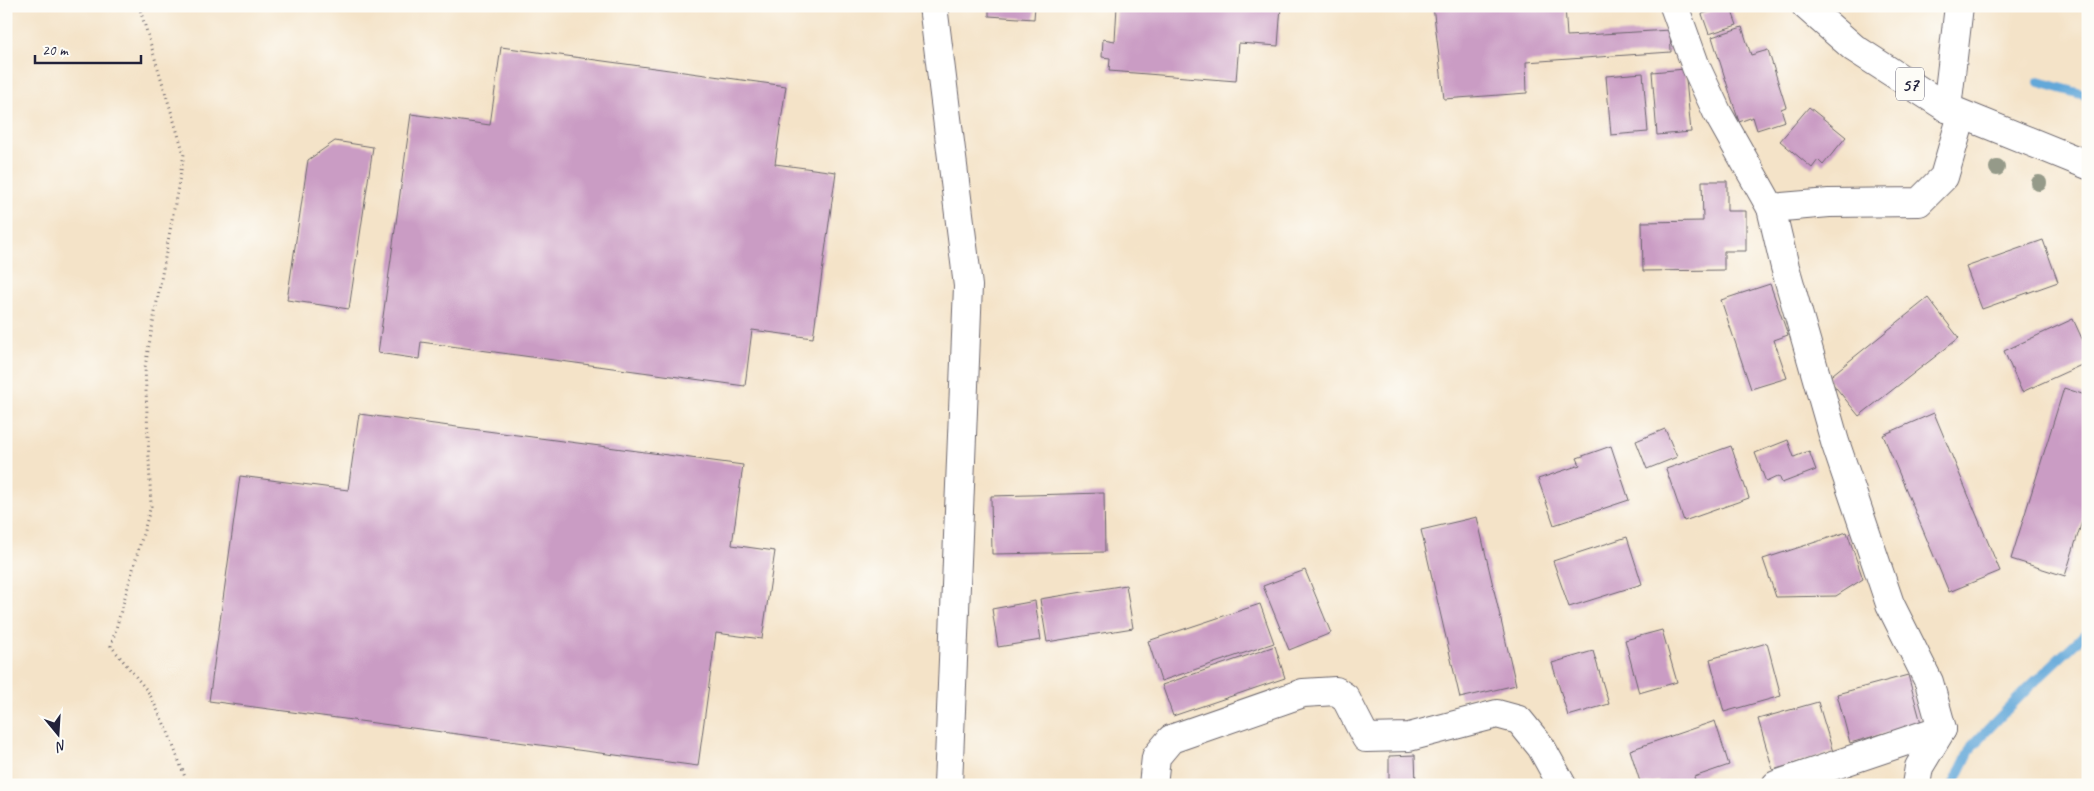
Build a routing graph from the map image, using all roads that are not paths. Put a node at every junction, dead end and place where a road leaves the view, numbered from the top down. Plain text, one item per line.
1 (933, 6) edge
2 (1674, 6) edge
3 (1806, 6) edge
4 (1959, 6) edge
5 (1955, 112) junction
6 (2088, 165) edge
7 (1771, 208) junction
8 (1942, 729) junction
9 (948, 785) edge
10 (1152, 785) edge
11 (1562, 785) edge
12 (1776, 785) edge
13 (1916, 785) edge

1 - 9 street
2 - 7 street
3 - 5 street, 57
4 - 5 street
5 - 6 street, 57
5 - 7 street
7 - 8 street
8 - 12 street
8 - 13 street
10 - 11 street

